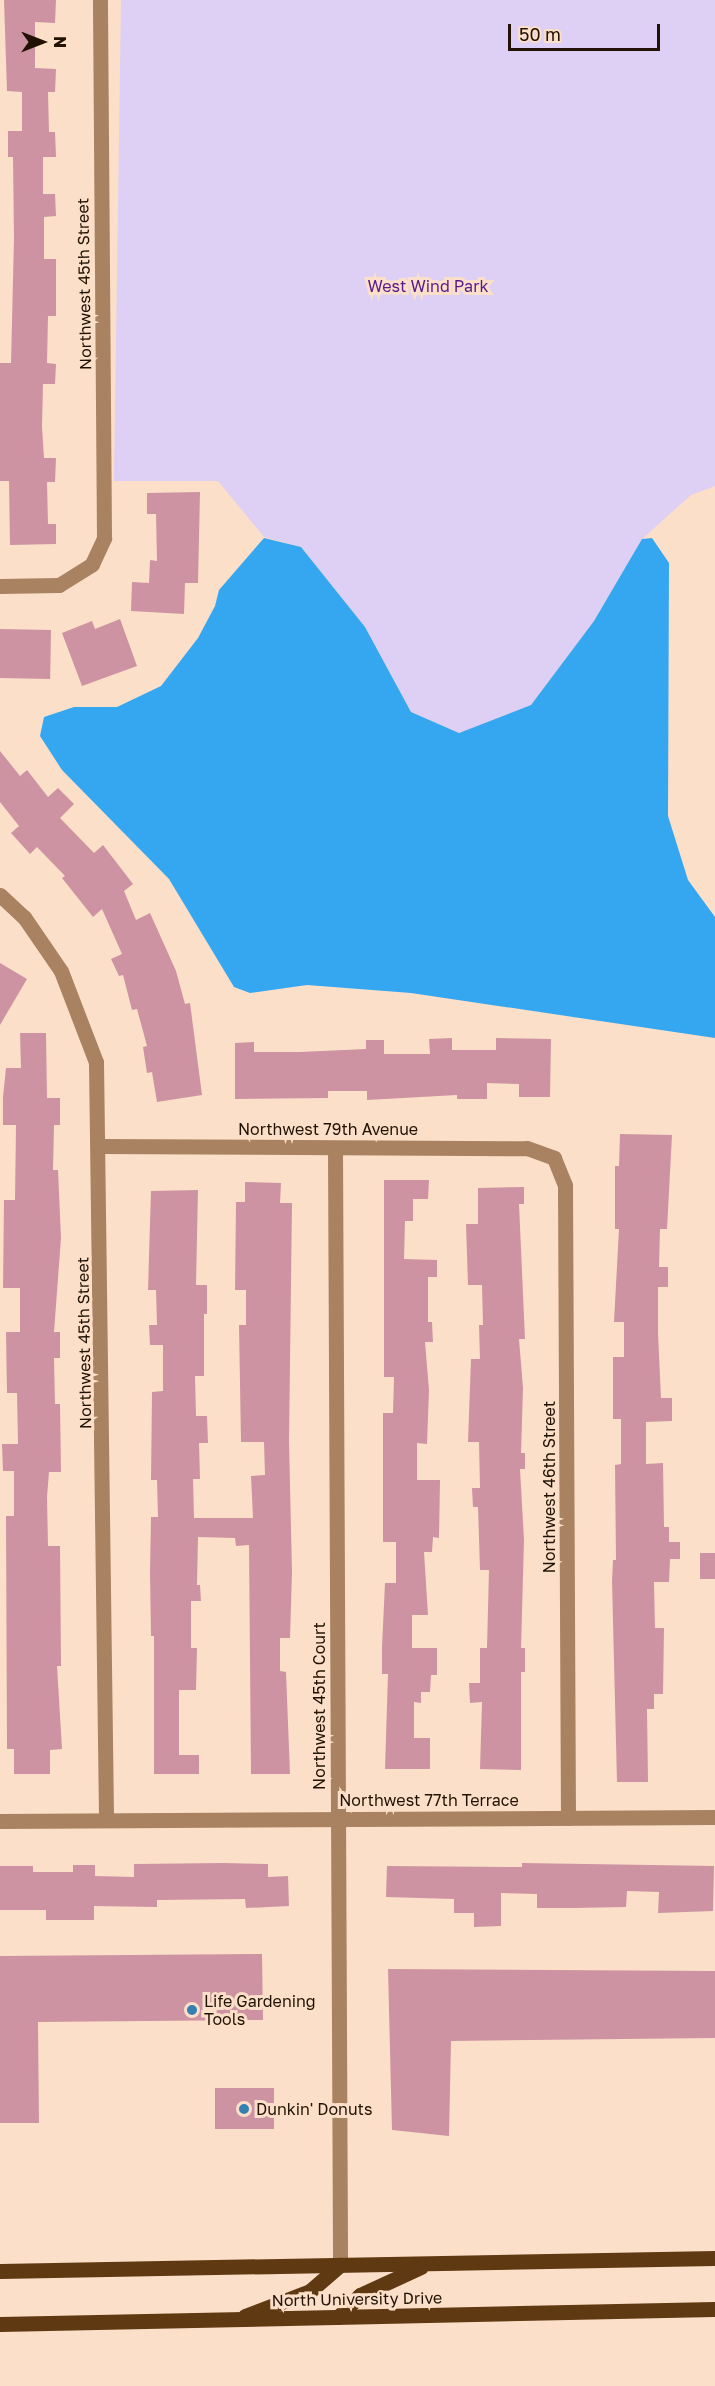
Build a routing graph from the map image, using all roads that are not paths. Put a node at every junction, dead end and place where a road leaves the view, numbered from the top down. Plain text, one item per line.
1 (100, 0) edge
2 (0, 586) edge
3 (0, 895) edge
4 (100, 1146) junction
5 (335, 1148) junction
6 (554, 1158) joint
7 (715, 1817) edge
8 (568, 1818) junction
9 (338, 1819) junction
10 (106, 1820) junction
11 (0, 1821) edge
12 (715, 2258) edge
13 (430, 2264) junction
14 (340, 2265) junction
15 (0, 2271) edge
16 (715, 2309) edge
17 (338, 2317) junction
18 (236, 2319) junction
19 (0, 2324) edge

1 - 2 street, Northwest 45th Street
3 - 4 street, Northwest 45th Street
4 - 5 street, Northwest 79th Avenue
4 - 10 street, Northwest 45th Street
5 - 6 street, Northwest 79th Avenue
5 - 9 street, Northwest 45th Court
6 - 8 street, Northwest 46th Street
7 - 8 street, Northwest 77th Terrace
8 - 9 street, Northwest 77th Terrace
9 - 10 street, Northwest 77th Terrace
9 - 14 street, Northwest 45th Court
10 - 11 street, Northwest 77th Terrace
12 - 13 main road, North University Drive
13 - 14 main road, North University Drive
13 - 17 main road
14 - 15 main road, North University Drive
14 - 18 main road
16 - 17 main road, North University Drive
17 - 18 main road, North University Drive
18 - 19 main road, North University Drive

